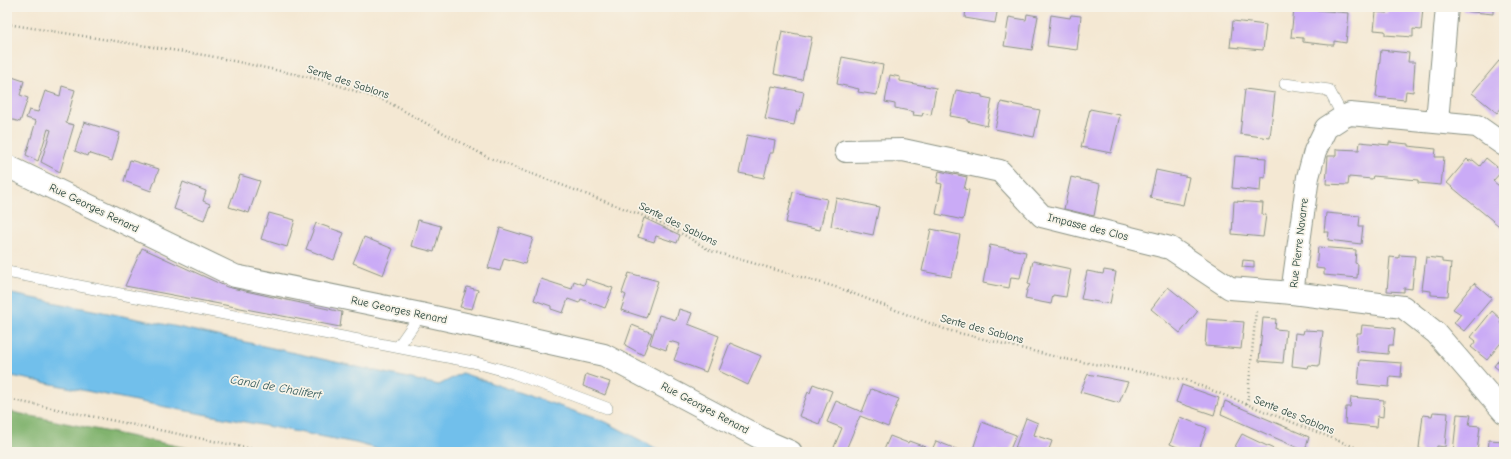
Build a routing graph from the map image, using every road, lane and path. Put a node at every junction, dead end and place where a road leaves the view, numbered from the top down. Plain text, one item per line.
1 (1447, 7) edge
2 (7, 24) edge
3 (1285, 84) dead end
4 (1343, 117) junction
5 (1437, 122) junction
6 (1504, 145) edge
7 (846, 151) dead end
8 (7, 166) edge
9 (7, 272) edge
10 (1258, 290) junction
11 (1292, 293) junction
12 (421, 314) junction
13 (398, 347) junction
14 (7, 398) edge
15 (1247, 404) junction
16 (607, 408) dead end
17 (1504, 412) edge
18 (267, 452) edge
19 (791, 452) edge
20 (1366, 452) edge

1 - 5 street
2 - 15 path, Sente des Sablons
3 - 4 lane
4 - 5 street, Rue Pierre Navarre
4 - 11 street, Rue Pierre Navarre
5 - 6 street, Rue Pierre Navarre
7 - 10 street, Impasse des Clos
8 - 12 street, Rue Georges Renard
9 - 13 lane
10 - 11 street, Impasse des Clos
10 - 15 path
11 - 17 street, Rue Pierre Navarre
12 - 13 lane
12 - 19 street, Rue Georges Renard
13 - 16 lane
14 - 18 path
15 - 20 path, Sente des Sablons

